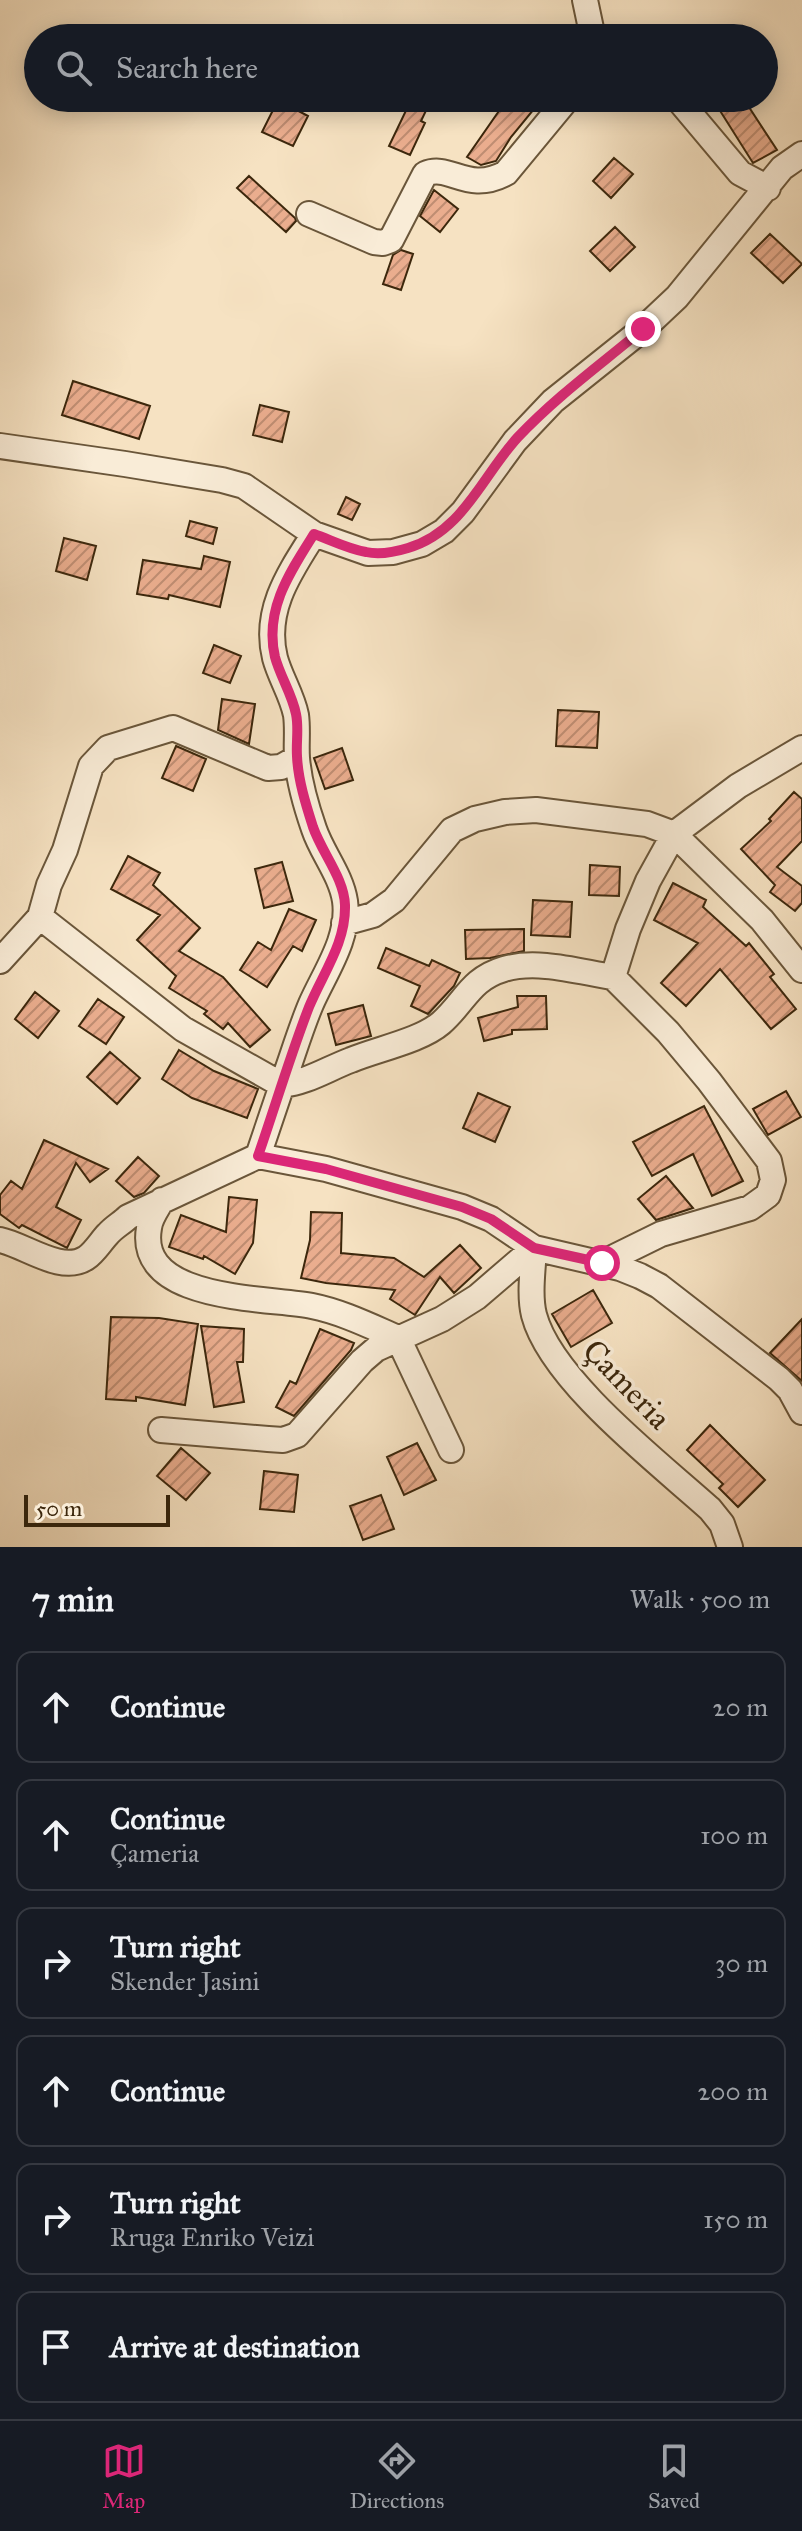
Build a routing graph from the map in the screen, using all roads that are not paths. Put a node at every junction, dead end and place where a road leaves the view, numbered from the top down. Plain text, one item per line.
1 (585, 0) edge
2 (590, 24) edge
3 (556, 112) edge
4 (689, 112) edge
5 (802, 154) edge
6 (768, 188) junction
7 (309, 214) dead end
8 (0, 446) edge
9 (314, 534) junction
10 (802, 748) edge
11 (297, 758) junction
12 (674, 834) junction
13 (40, 917) junction
14 (344, 923) junction
15 (0, 961) edge
16 (802, 970) edge
17 (613, 977) junction
18 (282, 1085) junction
19 (258, 1156) junction
20 (162, 1200) junction
21 (0, 1240) edge
22 (534, 1248) junction
23 (602, 1263) junction
24 (398, 1338) junction
25 (802, 1412) edge
26 (161, 1430) dead end
27 (451, 1450) dead end
28 (730, 1547) edge

1 - 2 street
3 - 7 street
4 - 6 street
5 - 6 street
6 - 9 street
8 - 9 street
9 - 11 street
10 - 12 street
11 - 13 street
11 - 14 street
12 - 14 street
12 - 16 street
12 - 17 street
13 - 15 street
13 - 18 street
14 - 18 street
17 - 18 street
17 - 23 street
18 - 19 street
19 - 20 street
19 - 22 street
20 - 21 street
20 - 24 street
22 - 23 street
22 - 24 street
22 - 28 street, Çameria
23 - 25 street
24 - 26 street
24 - 27 street

